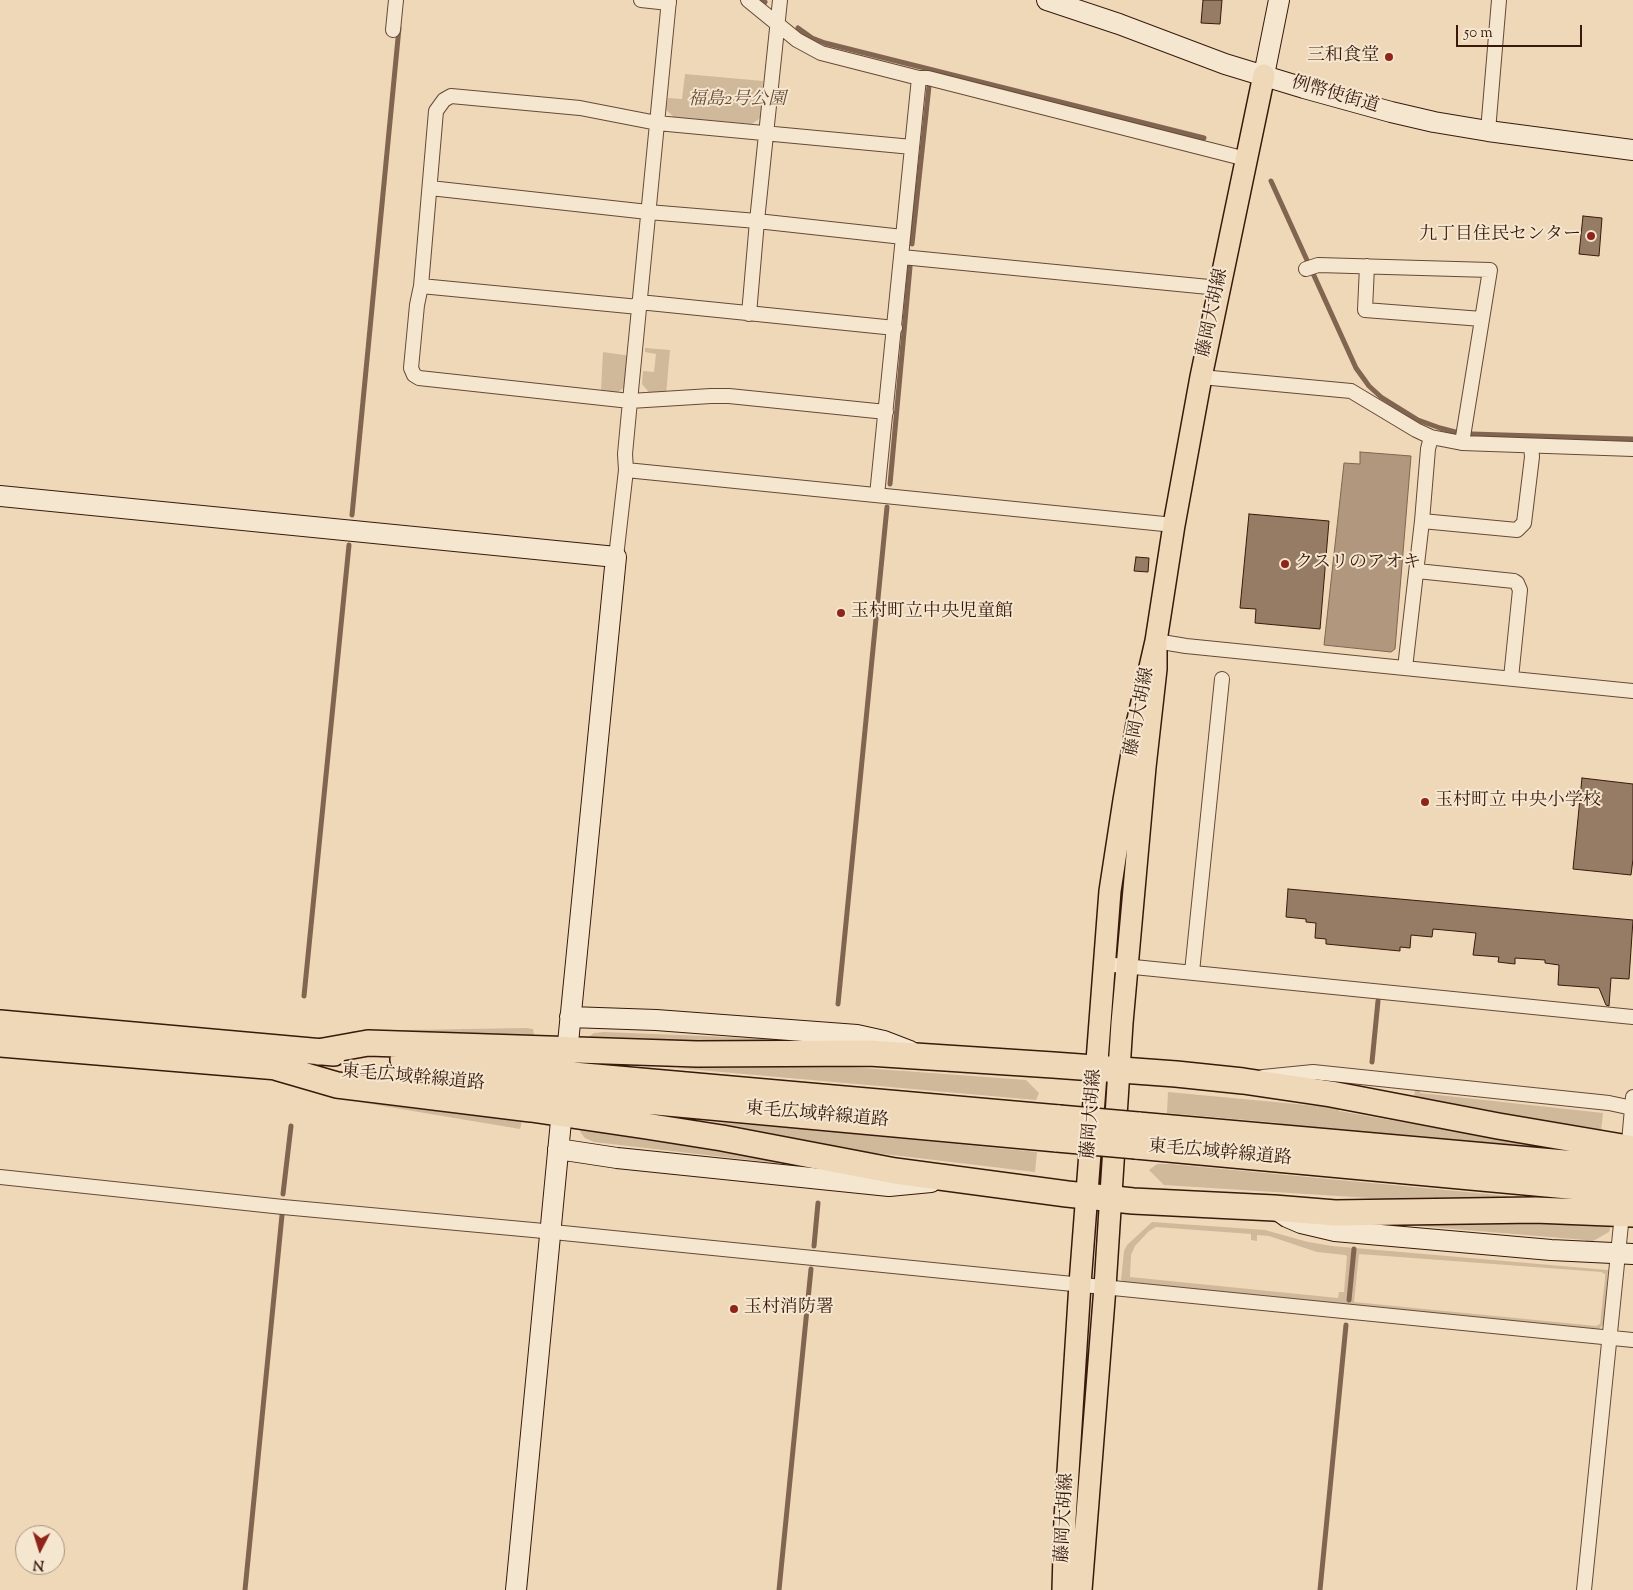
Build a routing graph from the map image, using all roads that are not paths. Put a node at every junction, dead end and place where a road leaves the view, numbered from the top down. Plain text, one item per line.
1 (396, 0) edge
2 (641, 0) edge
3 (748, 0) edge
4 (780, 0) edge
5 (1047, 0) edge
6 (1279, 0) edge
7 (1499, 0) edge
8 (669, 2) edge
9 (776, 24) junction
10 (393, 30) dead end
11 (1264, 75) junction
12 (919, 78) junction
13 (657, 123) junction
14 (1488, 131) junction
15 (765, 133) junction
16 (912, 147) junction
17 (1633, 150) edge
18 (1246, 159) junction
19 (430, 188) junction
20 (648, 212) junction
21 (757, 221) junction
22 (903, 237) junction
23 (902, 257) junction
24 (1367, 266) junction
25 (1312, 267) dead end
26 (422, 286) junction
27 (1219, 288) junction
28 (639, 305) junction
29 (749, 314) junction
30 (1482, 320) junction
31 (895, 328) junction
32 (1201, 377) junction
33 (630, 401) junction
34 (886, 412) junction
35 (1431, 437) junction
36 (1462, 444) junction
37 (1531, 446) junction
38 (1633, 449) edge
39 (626, 470) junction
40 (878, 495) junction
41 (0, 496) edge
42 (1422, 520) junction
43 (1174, 525) junction
44 (616, 557) junction
45 (1417, 571) junction
46 (1156, 641) junction
47 (1405, 668) junction
48 (1511, 678) junction
49 (1222, 679) dead end
50 (1633, 691) edge
51 (1114, 965) junction
52 (1192, 972) junction
53 (570, 1016) junction
54 (1633, 1017) edge
55 (0, 1023) edge
56 (568, 1043) dead end
57 (0, 1044) edge
58 (318, 1052) junction
59 (924, 1056) junction
60 (275, 1067) junction
61 (1109, 1074) junction
62 (1243, 1081) junction
63 (1632, 1102) edge
64 (561, 1121) dead end
65 (1058, 1129) junction
66 (1137, 1136) junction
67 (1631, 1146) edge
68 (558, 1149) junction
69 (1633, 1169) edge
70 (0, 1177) edge
71 (945, 1179) junction
72 (1091, 1192) junction
73 (1633, 1192) edge
74 (1274, 1208) junction
75 (1627, 1219) edge
76 (549, 1231) junction
77 (1626, 1253) edge
78 (1094, 1285) junction
79 (1609, 1338) junction
80 (1633, 1340) edge
81 (516, 1590) edge
82 (1062, 1590) edge
83 (1081, 1590) edge
84 (1584, 1590) edge

1 - 10 street
2 - 8 street
3 - 9 street
4 - 9 street
5 - 11 street, 例幣使街道
6 - 11 street
7 - 14 street
8 - 13 street
9 - 12 street
9 - 15 street
11 - 14 street, 例幣使街道
11 - 18 main road, 藤岡大胡線
12 - 16 street
12 - 18 street
13 - 15 street
13 - 19 street
13 - 20 street
14 - 17 street, 例幣使街道
15 - 16 street
15 - 21 street
16 - 22 street
18 - 27 main road, 藤岡大胡線
19 - 20 street
19 - 26 street
20 - 21 street
20 - 28 street
21 - 22 street
21 - 29 street
22 - 23 street
23 - 27 street
23 - 31 street
24 - 25 street
24 - 30 street
24 - 30 street
26 - 28 street
26 - 33 street
27 - 32 main road, 藤岡大胡線
28 - 29 street
28 - 33 street
29 - 31 street
30 - 36 street
31 - 34 street
32 - 35 street
32 - 43 main road, 藤岡大胡線
33 - 34 street
33 - 39 street
34 - 40 street
35 - 36 street
35 - 42 street
36 - 37 street
37 - 38 street
37 - 42 street
39 - 40 street
39 - 44 street
40 - 43 street
41 - 44 street
42 - 45 street
43 - 46 main road, 藤岡大胡線
44 - 53 street
45 - 47 street
45 - 48 street
46 - 47 street
46 - 51 main road, 藤岡大胡線
46 - 51 main road, 藤岡大胡線
47 - 48 street
48 - 50 street
49 - 52 street
51 - 52 street
51 - 61 main road, 藤岡大胡線
52 - 54 street
53 - 56 street
53 - 59 street
55 - 58 highway, 東毛広域幹線道路
57 - 60 highway, 東毛広域幹線道路
58 - 59 highway
58 - 65 highway, 東毛広域幹線道路
59 - 61 highway
60 - 65 highway, 東毛広域幹線道路
60 - 71 highway
61 - 62 highway
61 - 72 main road, 藤岡大胡線
61 - 72 main road, 藤岡大胡線
62 - 63 street
62 - 67 highway
63 - 67 street
64 - 68 street
65 - 66 highway, 東毛広域幹線道路, bridge
66 - 69 highway, 東毛広域幹線道路
66 - 73 highway, 東毛広域幹線道路
68 - 71 street
68 - 76 street
70 - 76 street
71 - 72 highway
72 - 74 highway
72 - 78 main road, 藤岡大胡線
74 - 75 highway
74 - 77 street
75 - 77 street
76 - 78 street
76 - 81 street
77 - 79 street
78 - 79 street
78 - 82 main road, 藤岡大胡線
78 - 83 main road, 藤岡大胡線
79 - 80 street
79 - 84 street

